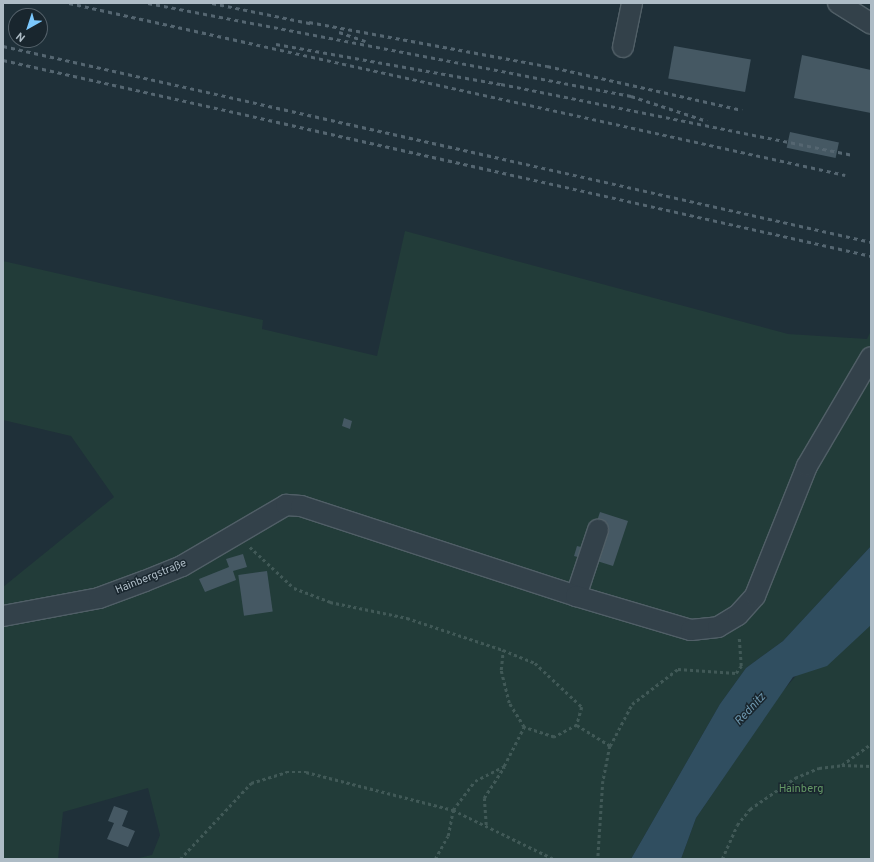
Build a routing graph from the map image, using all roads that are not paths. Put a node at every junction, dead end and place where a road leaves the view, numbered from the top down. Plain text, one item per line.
1 (632, 3) edge
2 (838, 3) edge
3 (871, 24) edge
4 (623, 47) dead end
5 (871, 357) edge
6 (598, 530) dead end
7 (576, 596) junction
8 (3, 616) edge

1 - 4 street
2 - 3 street
5 - 7 street
6 - 7 street
7 - 8 street, Hainbergstraße

